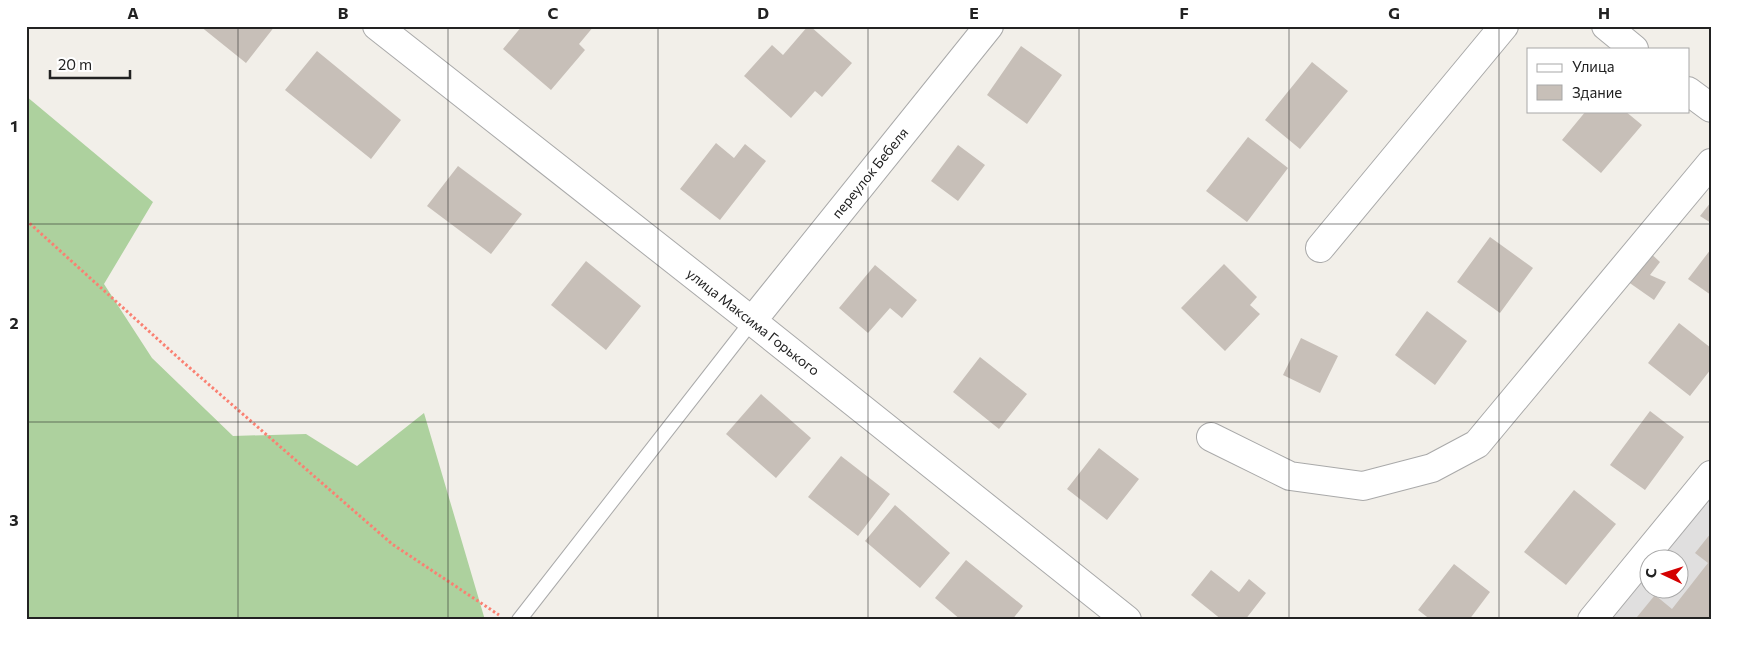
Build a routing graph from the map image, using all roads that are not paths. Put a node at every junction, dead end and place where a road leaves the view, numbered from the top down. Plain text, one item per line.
1 (377, 26) edge
2 (989, 26) edge
3 (1504, 26) edge
4 (1606, 26) edge
5 (1633, 48) edge
6 (1690, 92) edge
7 (1711, 108) edge
8 (1711, 163) edge
9 (1320, 248) dead end
10 (752, 321) junction
11 (1211, 438) dead end
12 (1711, 475) edge
13 (519, 620) edge
14 (1127, 620) edge
15 (1592, 620) edge

1 - 10 street, улица Максима Горького
2 - 10 street, переулок Бебеля
3 - 9 street
4 - 5 street
6 - 7 street
8 - 11 street
10 - 13 lane
10 - 14 street, улица Максима Горького
12 - 15 street

